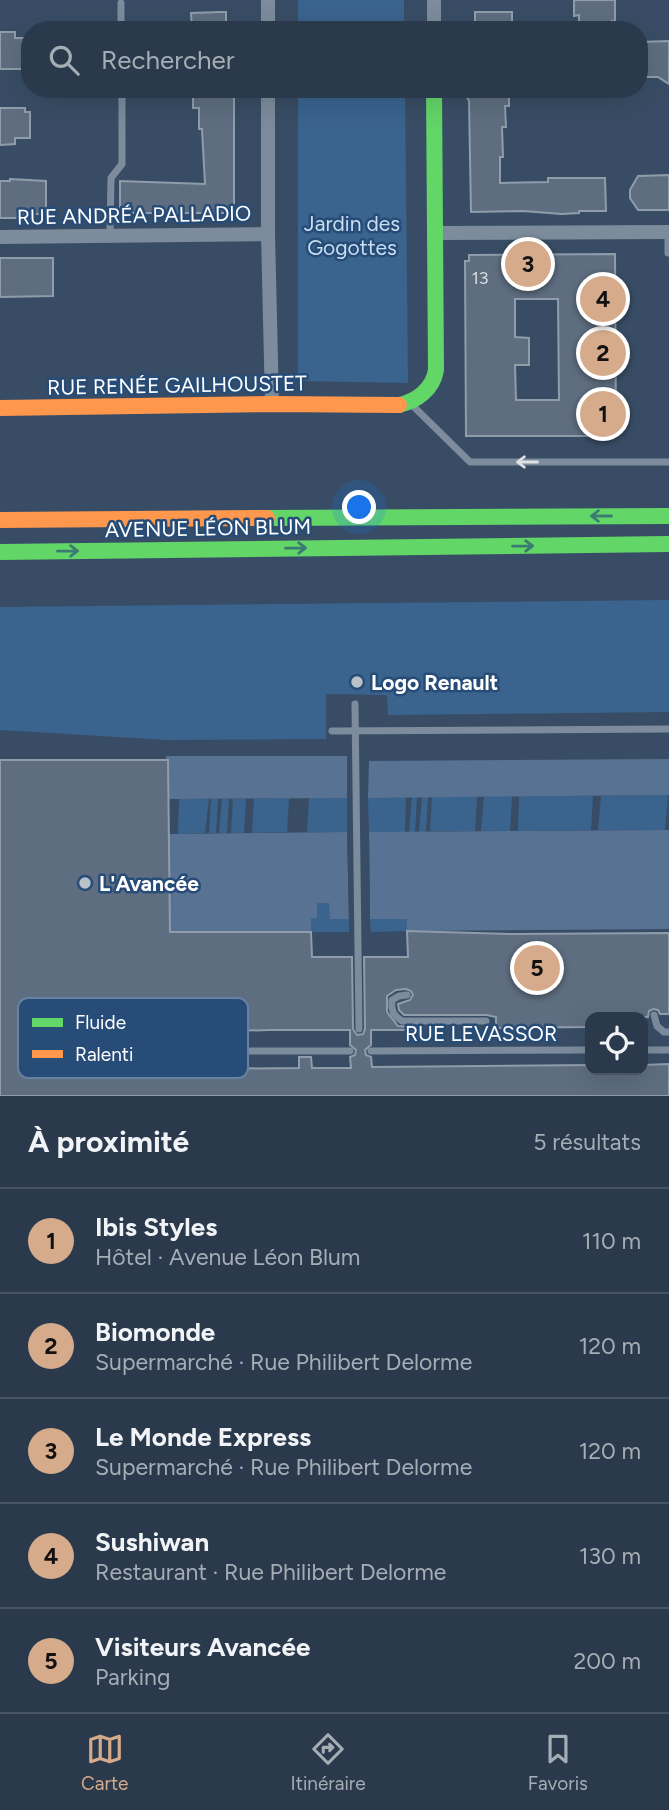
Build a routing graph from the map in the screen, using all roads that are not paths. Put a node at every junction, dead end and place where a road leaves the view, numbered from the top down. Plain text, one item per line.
1 (268, 0) edge
2 (434, 0) edge
3 (121, 3) dead end
4 (121, 21) edge
5 (268, 21) edge
6 (434, 21) edge
7 (122, 98) edge
8 (268, 98) edge
9 (434, 98) edge
10 (668, 232) edge
11 (435, 233) junction
12 (268, 234) junction
13 (110, 236) junction
14 (0, 237) edge
15 (668, 253) edge
16 (410, 402) junction
17 (272, 404) junction
18 (0, 408) edge
19 (669, 461) edge
20 (669, 516) edge
21 (0, 520) edge
22 (669, 544) edge
23 (0, 552) edge
24 (355, 704) dead end
25 (669, 729) edge
26 (332, 731) dead end
27 (356, 731) junction
28 (407, 995) dead end
29 (654, 1015) dead end
30 (486, 1021) dead end
31 (359, 1029) dead end
32 (669, 1032) edge
33 (669, 1049) edge
34 (585, 1050) edge
35 (648, 1050) edge
36 (248, 1051) edge
37 (350, 1051) dead end
38 (371, 1051) dead end

1 - 5 street
2 - 6 street
3 - 4 lane
7 - 13 lane
8 - 12 street
9 - 11 main road
10 - 11 street
10 - 15 lane
11 - 16 main road
12 - 13 street, RUE ANDRÉA PALLADIO
12 - 17 street
13 - 14 street, RUE ANDRÉA PALLADIO
16 - 17 main road, RUE RENÉE GAILHOUSTET
19 -> 16 lane
17 - 18 main road, RUE RENÉE GAILHOUSTET
20 -> 21 main road, AVENUE LÉON BLUM
23 -> 22 main road, AVENUE LÉON BLUM
24 - 27 lane
25 - 27 lane
26 - 27 lane
27 - 31 lane
28 - 30 lane
29 - 32 lane
33 - 35 lane
34 - 38 lane, RUE LEVASSOR
36 - 37 lane

